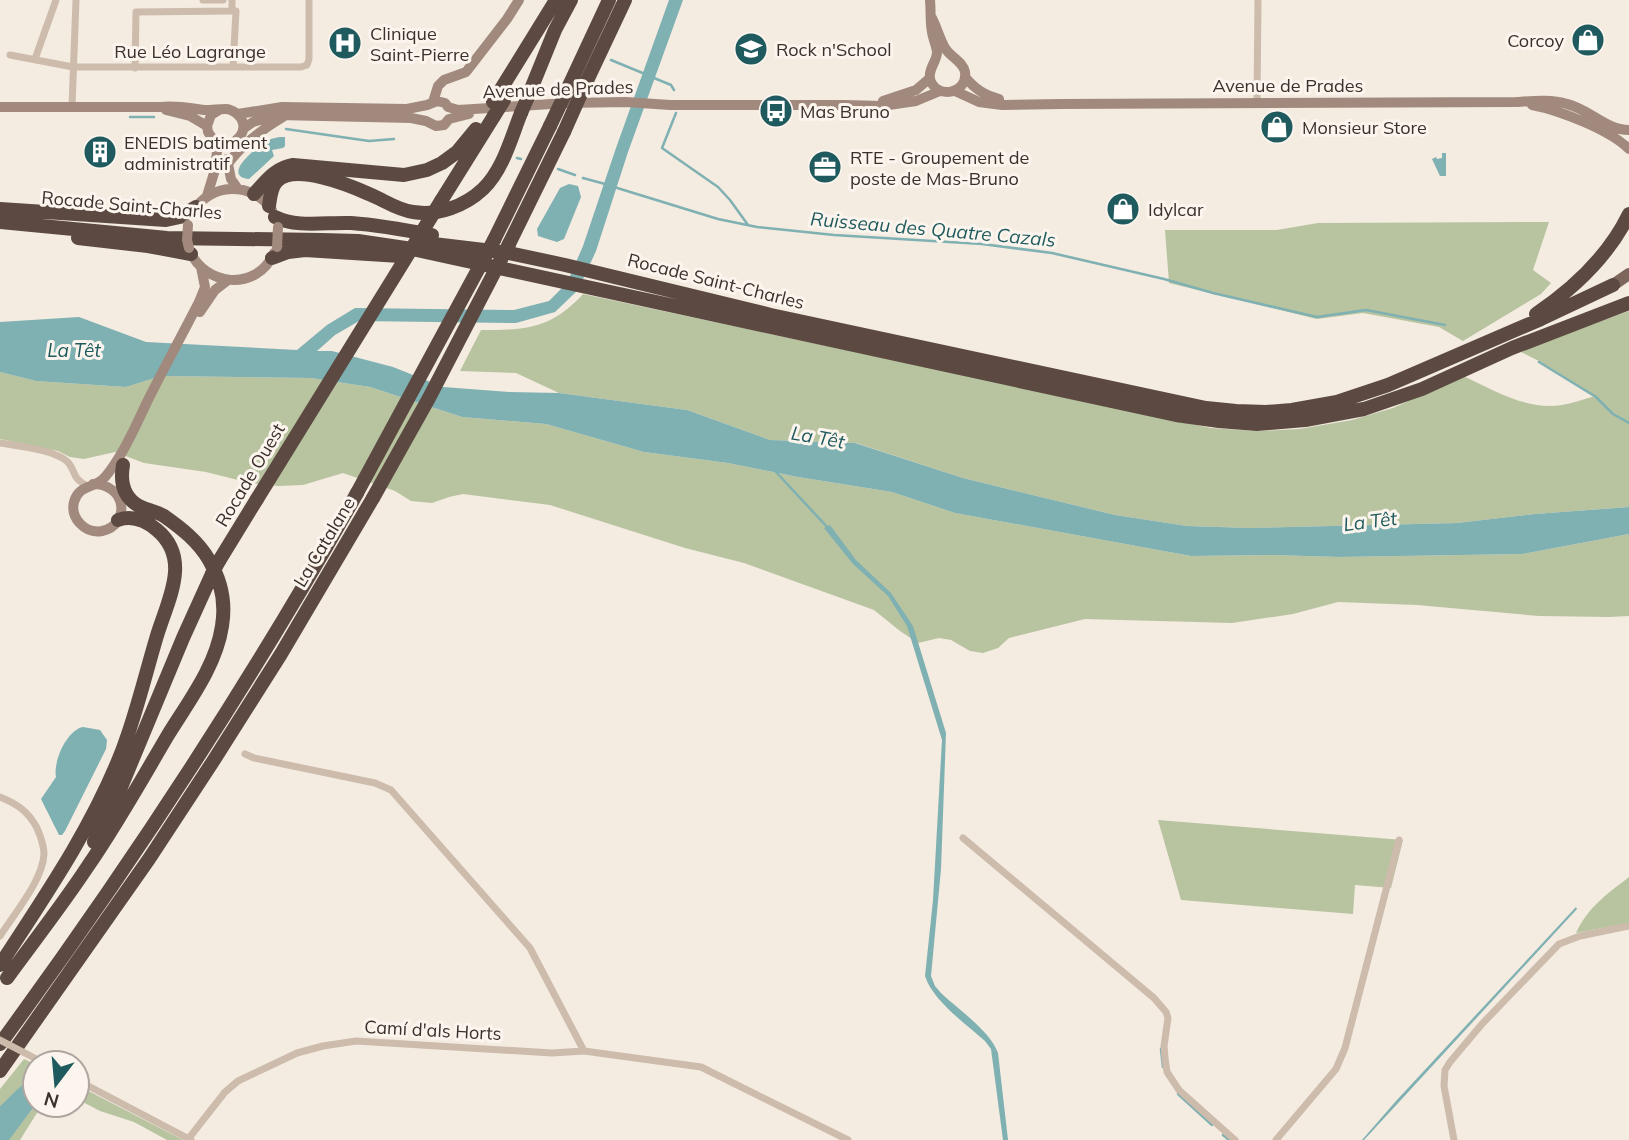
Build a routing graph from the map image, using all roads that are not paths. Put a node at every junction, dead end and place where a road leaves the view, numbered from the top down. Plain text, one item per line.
1 (57, 0) edge
2 (76, 0) edge
3 (203, 0) edge
4 (223, 0) edge
5 (232, 0) edge
6 (309, 0) edge
7 (519, 0) edge
8 (556, 0) edge
9 (569, 0) edge
10 (608, 0) edge
11 (625, 0) edge
12 (930, 0) edge
13 (1258, 0) edge
14 (232, 11) junction
15 (202, 12) junction
16 (932, 18) junction
17 (10, 55) dead end
18 (954, 58) junction
19 (34, 59) junction
20 (934, 63) junction
21 (73, 67) junction
22 (233, 67) junction
23 (135, 68) junction
24 (965, 77) junction
25 (453, 78) junction
26 (930, 78) junction
27 (940, 91) junction
28 (955, 91) junction
29 (1516, 102) junction
30 (430, 103) junction
31 (1257, 103) junction
32 (1061, 104) junction
33 (844, 105) junction
34 (625, 106) junction
35 (0, 107) edge
36 (72, 107) junction
37 (161, 107) junction
38 (221, 110) junction
39 (447, 110) junction
40 (492, 112) junction
41 (238, 114) junction
42 (285, 116) junction
43 (426, 121) junction
44 (207, 126) junction
45 (243, 129) junction
46 (557, 129) junction
47 (1629, 131) edge
48 (215, 142) junction
49 (229, 144) junction
50 (1629, 149) edge
51 (227, 165) junction
52 (238, 189) junction
53 (254, 194) junction
54 (207, 196) junction
55 (438, 201) junction
56 (195, 207) junction
57 (0, 211) edge
58 (1629, 214) edge
59 (274, 217) junction
60 (0, 224) edge
61 (509, 249) junction
62 (190, 251) junction
63 (274, 252) junction
64 (201, 267) junction
65 (492, 267) junction
66 (1629, 274) edge
67 (228, 280) junction
68 (1613, 285) junction
69 (210, 289) junction
70 (1629, 294) edge
71 (1629, 303) edge
72 (1413, 374) junction
73 (1376, 405) junction
74 (1324, 416) junction
75 (0, 443) edge
76 (119, 464) junction
77 (90, 485) junction
78 (120, 501) junction
79 (118, 520) junction
80 (183, 530) junction
81 (245, 754) dead end
82 (0, 797) edge
83 (963, 838) dead end
84 (1399, 840) dead end
85 (1629, 926) edge
86 (0, 936) edge
87 (2, 974) edge
88 (0, 1042) edge
89 (584, 1051) junction
90 (21, 1052) edge
91 (0, 1071) edge
92 (91, 1087) edge
93 (190, 1139) edge
94 (848, 1140) edge
95 (1235, 1140) edge
96 (1276, 1140) edge
97 (1454, 1140) edge

1 - 19 street
2 - 21 street
3 - 4 street
3 - 15 street
5 - 14 street
6 - 22 street, Rue Léo Lagrange
7 - 25 main road
8 - 40 highway, Rocade Ouest
9 - 40 highway, Rocade Ouest
9 - 59 highway
10 - 46 highway, La Catalane, bridge
11 - 46 highway, La Catalane, bridge
12 - 16 main road
13 - 31 street
14 - 15 street
14 - 22 street
15 - 23 street
16 - 18 main road
16 - 20 main road
17 - 19 street, Rue Léo Lagrange
18 - 20 main road
18 - 24 main road
19 - 21 street, Rue Léo Lagrange
20 - 26 main road
21 - 23 street, Rue Léo Lagrange
21 - 36 street
22 - 23 street, Rue Léo Lagrange
24 - 28 main road
24 - 32 main road, Avenue de Prades
25 - 30 main road
25 - 39 main road
26 - 27 main road
26 - 33 main road, Avenue de Prades
27 - 28 main road
27 - 33 main road, Avenue de Prades
28 - 32 main road, Avenue de Prades
29 - 31 main road, Avenue de Prades
29 - 47 main road, Avenue de Prades
29 - 50 main road, Avenue de Prades
30 - 39 main road
30 - 41 main road
30 - 43 main road
31 - 32 main road, Avenue de Prades
33 - 34 main road, Avenue de Prades
34 - 39 main road, Avenue de Prades
34 - 40 main road, Avenue de Prades
35 - 36 main road
36 - 37 main road
37 - 38 main road
37 - 44 main road
38 - 41 main road
38 - 44 main road
39 - 40 main road, Avenue de Prades
39 - 43 main road
40 - 53 highway
40 - 55 highway, Rocade Ouest
40 - 55 highway, Rocade Ouest
41 - 45 main road
42 - 43 main road
42 - 45 main road
42 - 51 main road
44 - 48 main road
45 - 49 main road
46 - 61 highway, La Catalane
46 - 88 highway, La Catalane, bridge
48 - 49 main road
48 - 54 main road
49 - 51 main road
51 - 52 main road
52 - 53 main road
52 - 54 main road
53 - 59 main road
54 - 56 main road
55 - 87 highway, Rocade Ouest
56 - 57 highway
56 - 62 main road, bridge
57 - 61 highway, Rocade Saint-Charles
58 - 72 highway
59 - 61 highway
59 - 63 main road, bridge
60 - 62 highway
60 - 65 highway, Rocade Saint-Charles
61 - 72 highway, Rocade Saint-Charles
61 - 91 highway, La Catalane, bridge
62 - 64 main road
63 - 65 highway
63 - 67 main road
64 - 67 main road
64 - 69 main road
65 - 74 highway, Rocade Saint-Charles
66 - 68 main road
67 - 69 main road
68 - 72 highway
68 - 74 highway
69 - 76 main road
70 - 73 highway
71 - 73 highway
73 - 74 highway
75 - 77 street
76 - 77 main road
76 - 78 main road
76 - 80 highway
77 - 78 main road
77 - 79 main road
78 - 79 main road
78 - 80 highway
79 - 87 highway
80 - 87 highway
81 - 89 street
82 - 86 street
83 - 95 street
84 - 96 street
85 - 97 street
88 - 90 street, bridge
89 - 93 street, Camí d'als Horts
89 - 94 street, Camí d'als Horts
92 - 93 street

